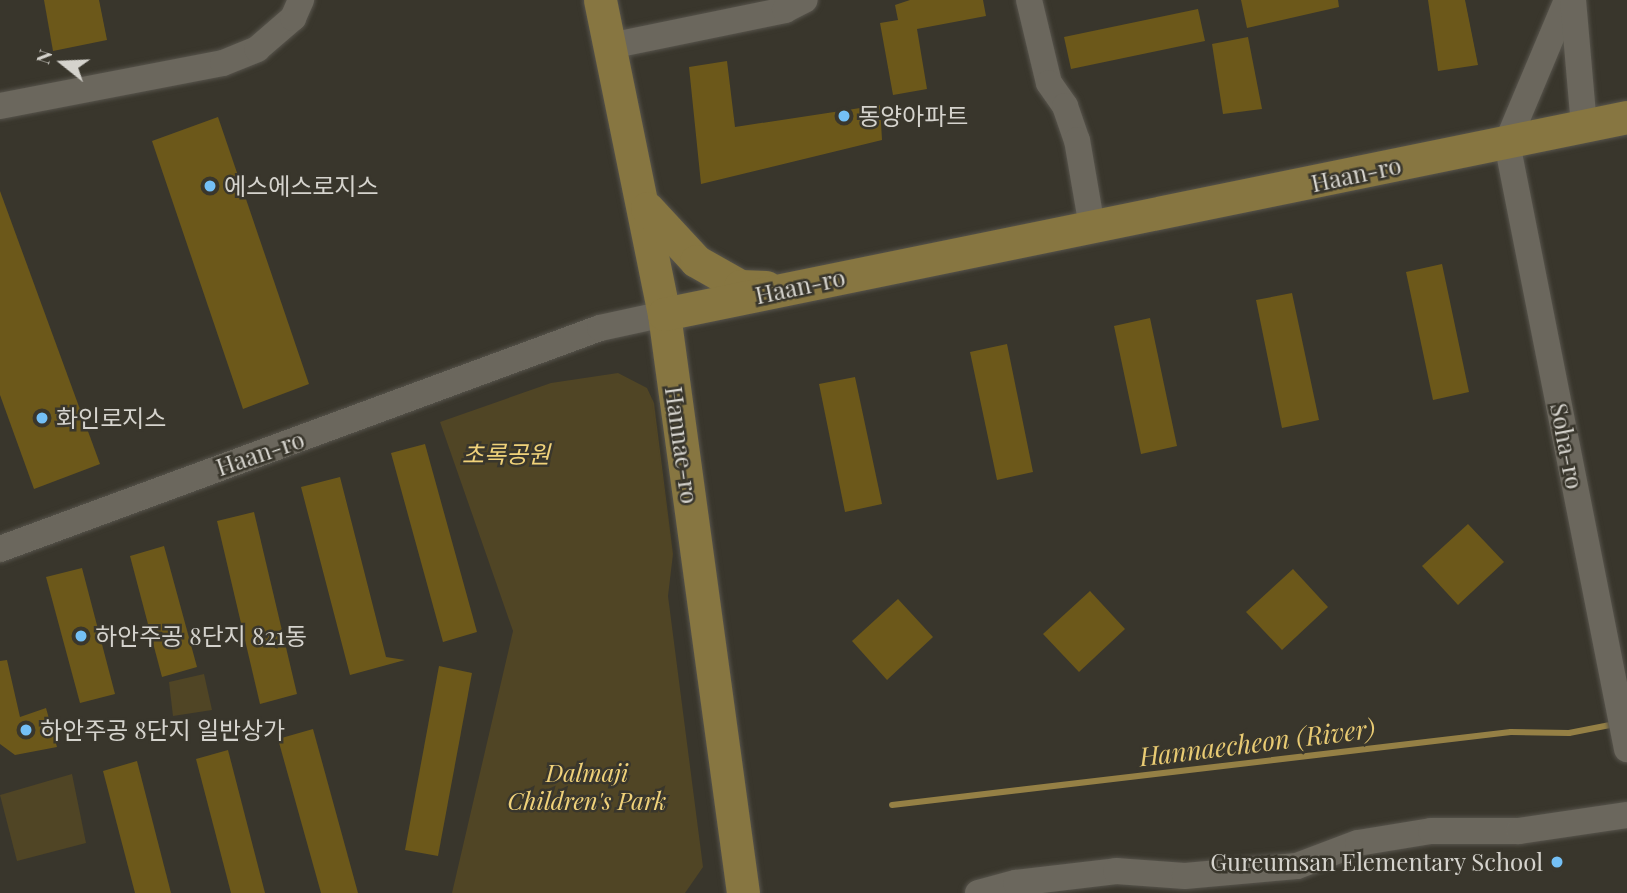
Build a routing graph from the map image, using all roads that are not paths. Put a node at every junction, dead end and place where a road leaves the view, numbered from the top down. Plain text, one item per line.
1 (301, 0) edge
2 (600, 0) edge
3 (805, 0) edge
4 (1029, 0) edge
5 (1570, 0) edge
6 (610, 46) junction
7 (0, 106) edge
8 (1627, 117) edge
9 (1584, 126) junction
10 (1507, 143) junction
11 (646, 207) junction
12 (1092, 227) junction
13 (793, 287) junction
14 (664, 314) junction
15 (0, 550) edge
16 (1627, 748) edge
17 (1627, 815) edge
18 (743, 893) edge
19 (978, 893) edge

1 - 7 street
2 - 6 main road, Hannae-ro
3 - 6 street
4 - 12 street
5 - 9 street
5 - 10 street
6 - 11 main road, Hannae-ro
8 - 9 main road, Haan-ro
9 - 10 main road, Haan-ro
10 - 12 main road, Haan-ro
10 - 16 street, Soha-ro
11 - 13 main road
11 - 14 main road, Hannae-ro
12 - 13 main road, Haan-ro
13 - 14 main road, Haan-ro
14 - 15 street, Haan-ro
14 - 18 main road, Hannae-ro
17 - 19 street

